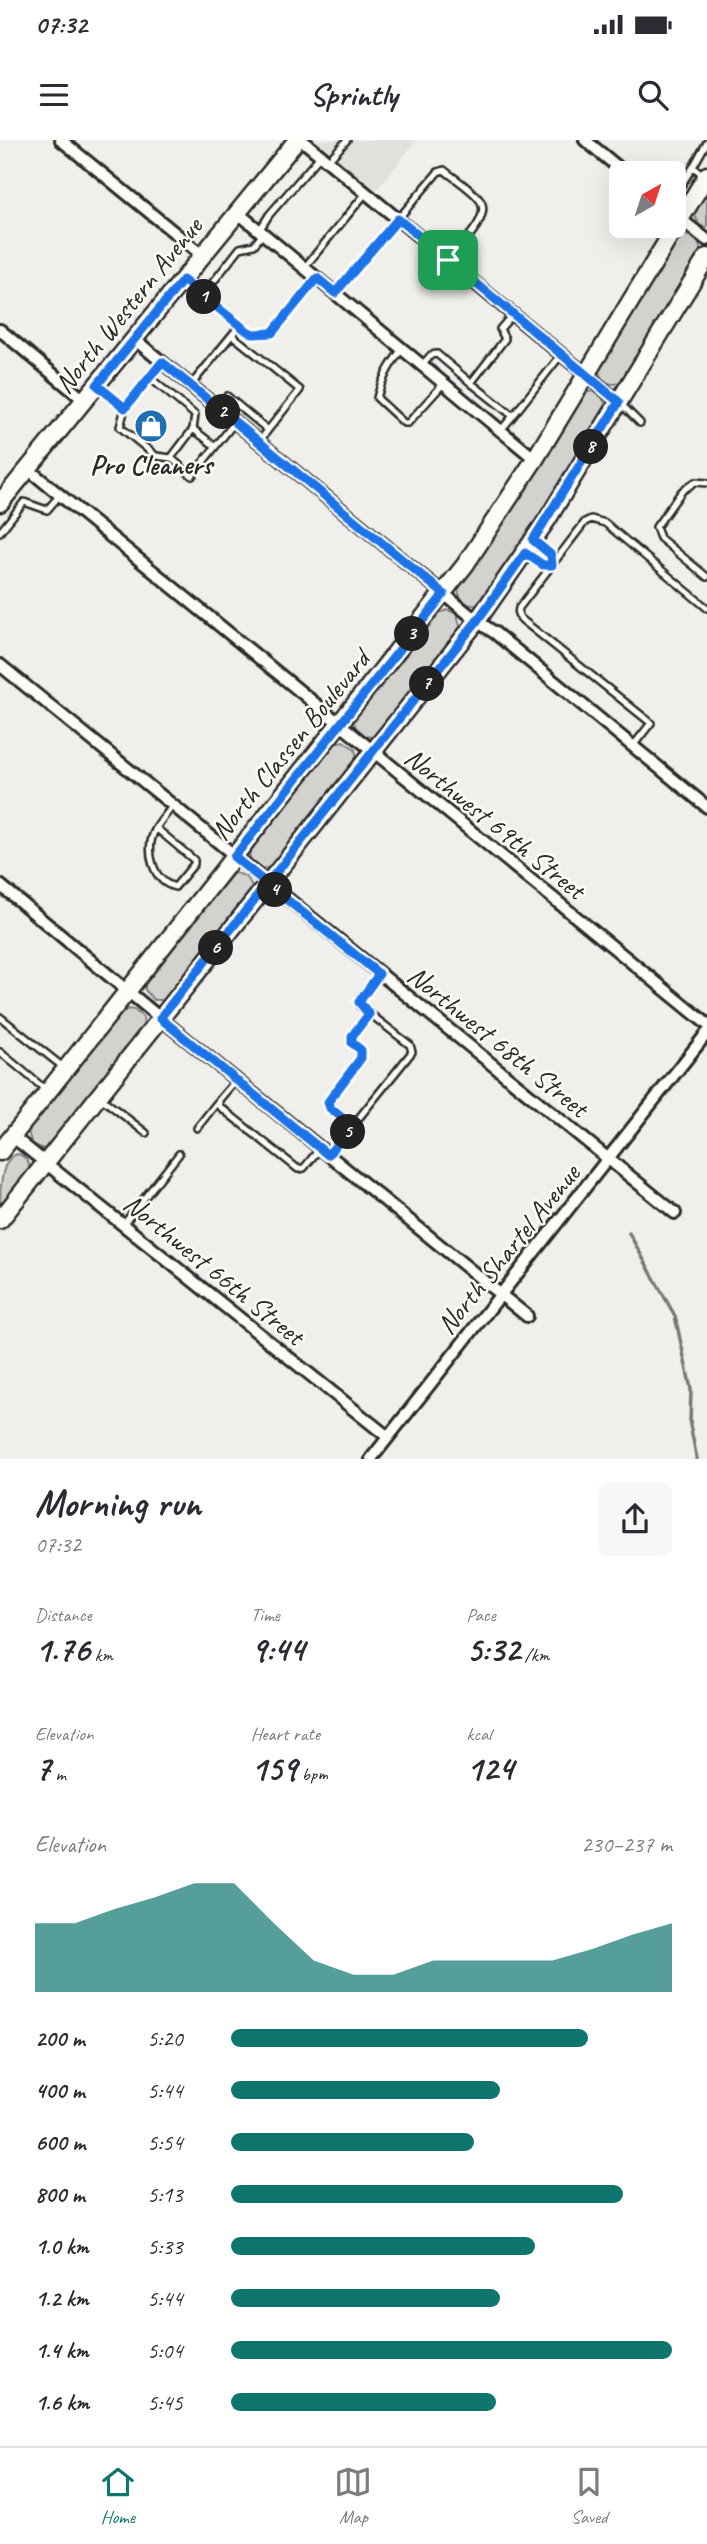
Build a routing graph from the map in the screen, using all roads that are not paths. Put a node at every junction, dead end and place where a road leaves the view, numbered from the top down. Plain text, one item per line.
1 (61, 140) edge
2 (299, 140) edge
3 (347, 140) edge
4 (587, 141) edge
5 (707, 142) edge
6 (324, 158) junction
7 (611, 161) edge
8 (702, 173) edge
9 (686, 185) edge
10 (366, 193) junction
11 (686, 201) edge
12 (237, 212) junction
13 (398, 219) junction
14 (686, 224) edge
15 (261, 232) junction
16 (665, 238) edge
17 (707, 240) edge
18 (202, 256) junction
19 (707, 257) edge
20 (448, 260) junction
21 (304, 268) junction
22 (317, 278) junction
23 (183, 280) junction
24 (335, 293) junction
25 (203, 295) junction
26 (513, 314) junction
27 (240, 325) junction
28 (0, 330) edge
29 (232, 335) junction
30 (134, 339) junction
31 (402, 349) junction
32 (562, 354) junction
33 (162, 362) junction
34 (422, 365) junction
35 (586, 373) junction
36 (149, 377) junction
37 (444, 383) junction
38 (471, 383) junction
39 (97, 385) junction
40 (191, 385) junction
41 (85, 400) junction
42 (619, 402) junction
43 (125, 408) junction
44 (218, 408) junction
45 (513, 415) junction
46 (235, 422) junction
47 (640, 423) dead end
48 (193, 429) junction
49 (268, 430) junction
50 (501, 430) junction
51 (259, 442) junction
52 (215, 446) junction
53 (170, 458) junction
54 (535, 458) junction
55 (28, 469) junction
56 (707, 483) edge
57 (60, 495) junction
58 (0, 503) edge
59 (0, 532) edge
60 (529, 547) junction
61 (552, 565) junction
62 (707, 576) edge
63 (444, 594) junction
64 (707, 608) edge
65 (477, 621) junction
66 (0, 665) edge
67 (340, 725) junction
68 (633, 746) junction
69 (373, 753) junction
70 (172, 806) junction
71 (707, 807) edge
72 (156, 828) junction
73 (234, 857) junction
74 (267, 883) junction
75 (0, 885) edge
76 (379, 974) junction
77 (127, 991) junction
78 (369, 1014) junction
79 (0, 1017) edge
80 (160, 1018) junction
81 (707, 1024) edge
82 (707, 1033) edge
83 (0, 1052) edge
84 (66, 1069) junction
85 (236, 1080) junction
86 (48, 1091) junction
87 (98, 1096) junction
88 (219, 1100) junction
89 (352, 1126) junction
90 (197, 1128) dead end
91 (146, 1133) dead end
92 (4, 1144) edge
93 (324, 1152) junction
94 (179, 1154) dead end
95 (608, 1160) junction
96 (45, 1163) junction
97 (675, 1213) dead end
98 (0, 1220) edge
99 (123, 1225) junction
100 (501, 1294) junction
101 (527, 1316) dead end
102 (388, 1437) junction
103 (371, 1459) edge

1 - 18 street
2 - 6 street
2 - 12 street, North Western Avenue
3 - 6 lane
4 - 7 street
5 - 8 lane
6 - 10 street
6 - 15 lane
8 - 9 lane
8 - 11 street, North Classen Boulevard
10 - 13 street
10 - 21 lane
12 - 15 street
12 - 18 street, North Western Avenue
13 - 20 street
13 - 20 lane
13 - 24 lane
14 - 17 street
15 - 21 street
15 - 25 lane
16 - 35 street, North Classen Boulevard
18 - 23 street, North Western Avenue
19 - 42 street
20 - 26 street
21 - 22 street
22 - 24 street
22 - 27 lane
23 - 25 lane
23 - 30 street, North Western Avenue
24 - 31 street
25 - 27 lane
26 - 32 street
26 - 38 lane
27 - 29 lane
28 - 41 street
29 - 40 lane
29 - 49 lane
30 - 33 street
30 - 39 street, North Western Avenue
31 - 34 street
31 - 37 lane
32 - 35 street
32 - 45 lane
33 - 36 lane
33 - 40 street
34 - 37 street
34 - 38 lane
35 - 42 street
35 - 54 street, North Classen Boulevard
36 - 43 lane
36 - 48 lane
37 - 50 street
38 - 45 lane
39 - 41 street, North Western Avenue
39 - 43 lane
40 - 44 street
41 - 55 street, North Western Avenue
42 - 47 lane
42 - 60 street
43 - 53 lane
44 - 46 street
44 - 49 lane
45 - 50 lane
46 - 51 street
46 - 52 lane
48 - 52 lane
48 - 53 lane
49 - 51 lane
50 - 54 street
51 - 63 street
52 - 53 lane
54 - 63 street, North Classen Boulevard
55 - 57 street, Northwest 69th Street
55 - 58 street, North Western Avenue
56 - 62 lane
57 - 59 lane
57 - 67 street, Northwest 69th Street
60 - 61 lane
60 - 61 lane
60 - 65 street
61 - 64 lane
61 - 68 lane
63 - 65 street
63 - 67 street, North Classen Boulevard
65 - 68 street
65 - 69 street
66 - 70 street, Northwest 68th Street
67 - 69 street, Northwest 69th Street
67 - 73 street, North Classen Boulevard
68 - 71 street
69 - 74 street
69 - 81 street, Northwest 69th Street
70 - 72 lane
70 - 73 street, Northwest 68th Street
72 - 72 lane
73 - 74 street, Northwest 68th Street
73 - 77 street, North Classen Boulevard
74 - 76 street, Northwest 68th Street
74 - 80 street
75 - 77 street
76 - 78 lane
76 - 95 street, Northwest 68th Street
77 - 80 street
77 - 84 street, North Classen Boulevard
78 - 89 lane
78 - 89 lane
79 - 84 lane
80 - 85 street
80 - 87 street
82 - 95 street, North Shartel Avenue
83 - 86 lane
84 - 86 street, North Classen Boulevard
85 - 88 lane
85 - 93 street
86 - 92 street, North Classen Boulevard
87 - 91 lane
87 - 96 street
88 - 90 lane
88 - 93 lane
89 - 93 lane
92 - 96 street, Northwest 66th Street
93 - 100 street
94 - 99 lane
95 - 97 street, Northwest 68th Street
95 - 100 street, North Shartel Avenue
96 - 98 street
96 - 99 street, Northwest 66th Street
99 - 102 street, Northwest 66th Street
100 - 101 street
100 - 102 street, North Shartel Avenue
102 - 103 street, North Shartel Avenue

